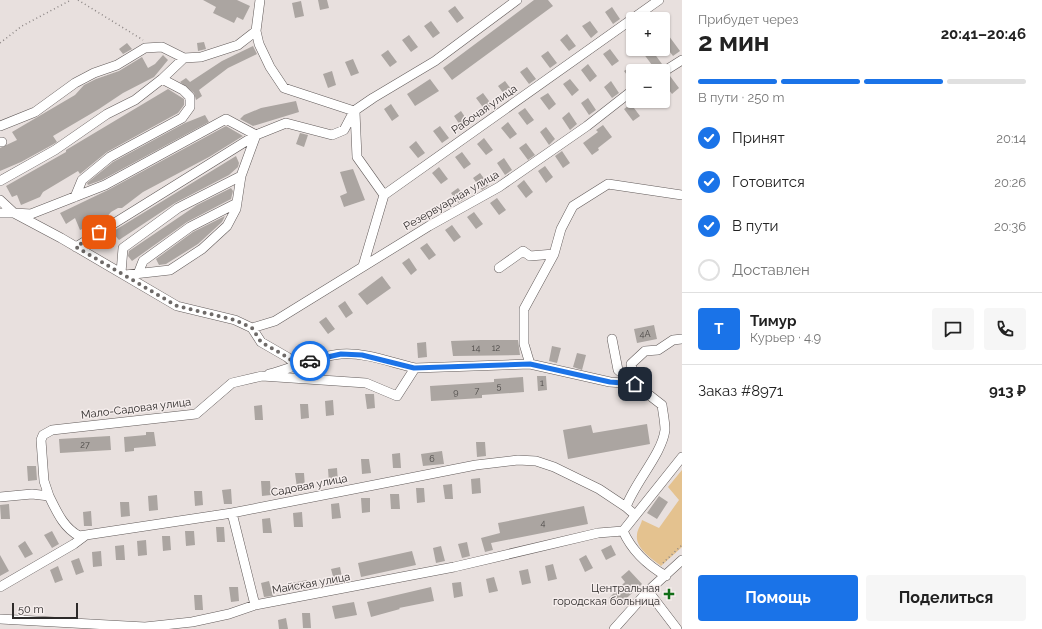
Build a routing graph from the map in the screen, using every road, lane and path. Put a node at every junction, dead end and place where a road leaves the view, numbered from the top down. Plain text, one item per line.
1 (71, 0) edge
2 (78, 0) edge
3 (260, 0) edge
4 (517, 0) edge
5 (659, 0) edge
6 (256, 31) junction
7 (0, 43) edge
8 (162, 47) junction
9 (184, 58) junction
10 (682, 60) edge
11 (670, 68) edge
12 (162, 79) junction
13 (626, 95) edge
14 (354, 111) junction
15 (0, 126) edge
16 (256, 135) junction
17 (241, 176) junction
18 (0, 181) edge
19 (384, 195) junction
20 (682, 196) edge
21 (76, 197) junction
22 (0, 200) edge
23 (237, 203) junction
24 (0, 213) edge
25 (14, 213) junction
26 (76, 247) junction
27 (554, 254) junction
28 (363, 266) junction
29 (499, 268) dead end
30 (123, 274) junction
31 (138, 274) junction
32 (252, 328) junction
33 (612, 339) dead end
34 (682, 339) edge
35 (296, 364) junction
36 (530, 364) junction
37 (414, 368) junction
38 (262, 376) junction
39 (635, 384) junction
40 (682, 457) edge
41 (49, 496) junction
42 (0, 497) edge
43 (626, 507) junction
44 (232, 513) junction
45 (635, 514) junction
46 (623, 531) junction
47 (86, 535) junction
48 (682, 545) edge
49 (682, 560) edge
50 (655, 570) junction
51 (666, 576) junction
52 (0, 587) edge
53 (648, 591) junction
54 (255, 605) junction
55 (0, 619) edge
56 (614, 629) edge
57 (677, 629) edge

1 - 7 path
2 - 8 path
3 - 6 street
4 - 14 street
5 - 19 street, Рабочая улица
6 - 9 street
6 - 14 street
8 - 9 street
8 - 15 street
9 - 12 street
10 - 11 street
12 - 18 street
12 - 21 street
13 - 28 street, Резервуарная улица
14 - 16 street
14 - 19 street
16 - 17 street
16 - 21 street
16 - 26 street
17 - 23 street
17 - 30 street
19 - 28 street
20 - 27 street
21 - 25 street
22 - 25 street
23 - 31 street
23 - 31 street
24 - 25 street
25 - 26 street
26 - 30 street
27 - 29 street
27 - 36 street
28 - 32 street, Резервуарная улица
30 - 31 street
30 - 32 street
32 - 35 street
33 - 39 street
34 - 39 street
35 - 37 street
35 - 38 street
36 - 37 street
36 - 39 street
37 - 38 street, Мало-Садовая улица
38 - 41 street, Мало-Садовая улица
39 - 43 street
40 - 45 street
41 - 42 street
41 - 47 street
43 - 44 street, Садовая улица
43 - 45 street
44 - 47 street, Садовая улица
44 - 54 street
45 - 46 street
46 - 50 street
46 - 54 street, Майская улица
47 - 52 street, Садовая улица
48 - 50 path
49 - 51 street
50 - 51 street
51 - 53 street
53 - 56 street
53 - 57 street
54 - 55 street, Майская улица

